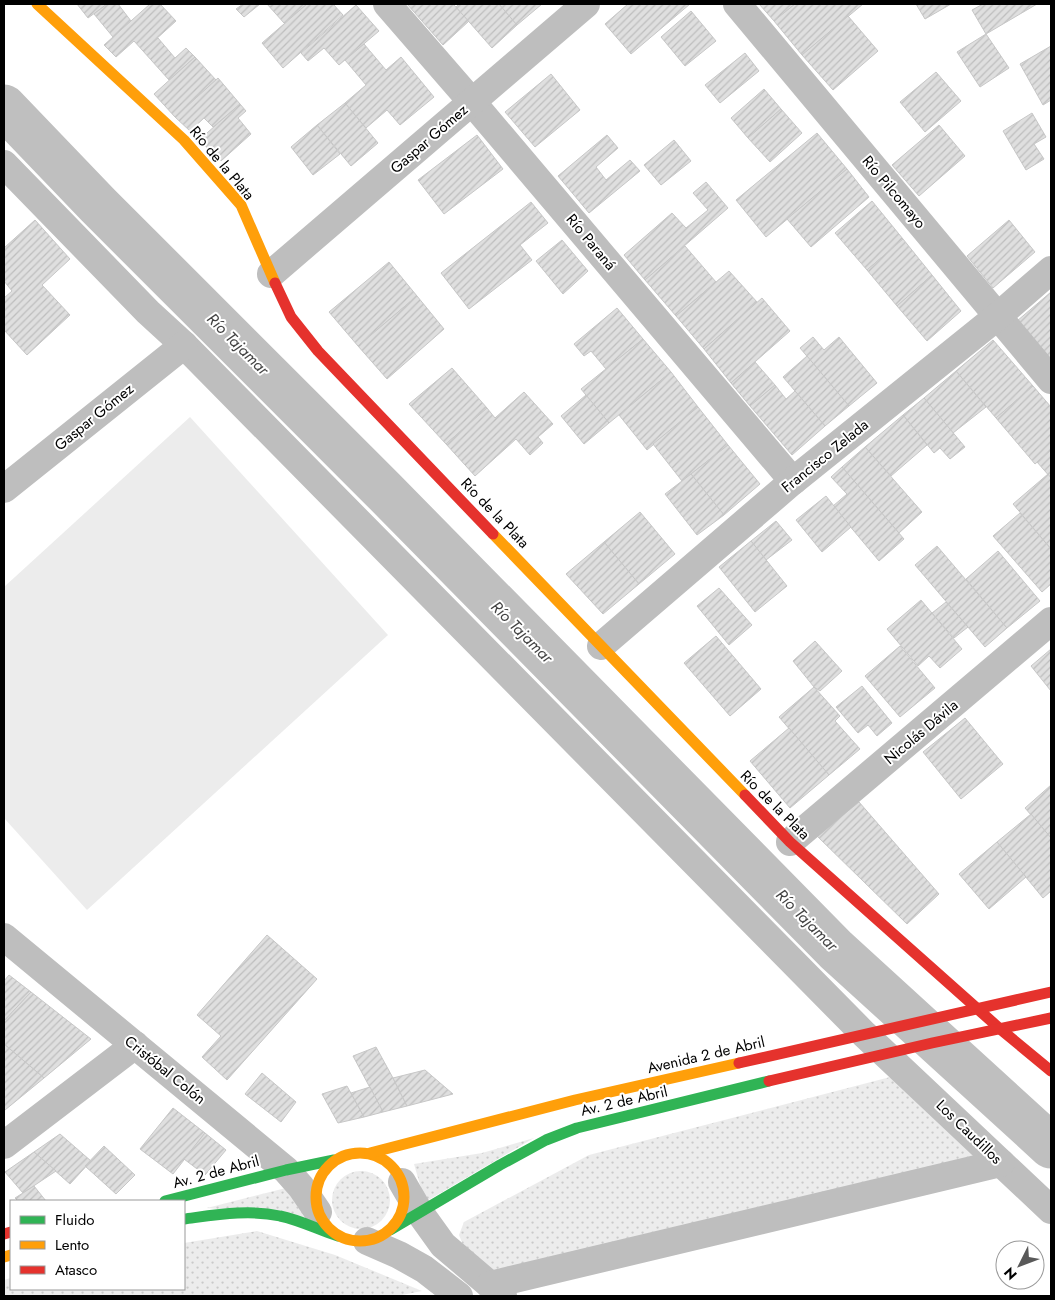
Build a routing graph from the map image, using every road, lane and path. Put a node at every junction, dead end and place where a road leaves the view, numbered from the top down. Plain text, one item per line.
1 (37, 4) edge
2 (388, 4) edge
3 (586, 4) edge
4 (737, 4) edge
5 (472, 102) junction
6 (4, 164) edge
7 (1051, 270) edge
8 (271, 274) junction
9 (998, 316) junction
10 (184, 345) junction
11 (1051, 380) edge
12 (793, 481) junction
13 (4, 489) edge
14 (1051, 622) edge
15 (601, 646) junction
16 (790, 842) junction
17 (4, 937) edge
18 (1051, 992) edge
19 (978, 1008) junction
20 (1051, 1018) edge
21 (999, 1028) junction
22 (875, 1040) junction
23 (135, 1045) junction
24 (1051, 1071) edge
25 (4, 1145) edge
26 (370, 1153) junction
27 (334, 1160) junction
28 (1001, 1163) junction
29 (286, 1170) junction
30 (402, 1182) junction
31 (169, 1200) edge
32 (1051, 1210) edge
33 (318, 1212) junction
34 (420, 1213) junction
35 (185, 1219) edge
36 (367, 1236) junction
37 (496, 1291) edge
38 (448, 1294) edge

1 - 8 main road, Río de la Plata
2 - 5 street, Río Paraná
3 - 5 street, Gaspar Gómez
4 - 9 street, Río Pilcomayo
5 - 8 street, Gaspar Gómez
5 - 12 street, Río Paraná
6 - 10 street, Los Caudillos
7 - 9 street, Francisco Zelada
8 - 15 main road, Río de la Plata
9 - 11 street, Río Pilcomayo
9 - 12 street, Francisco Zelada
10 - 13 street, Gaspar Gómez
10 - 22 street, Los Caudillos
12 - 15 street, Francisco Zelada
14 - 16 street, Nicolás Dávila
15 - 16 main road, Río de la Plata
16 - 19 main road, Río de la Plata
17 - 23 street, Cristóbal Colón
18 - 19 main road, Avenida 2 de Abril
19 - 21 main road, Río de la Plata
19 - 22 main road, Avenida 2 de Abril
20 - 21 main road, Avenida 2 de Abril
21 - 22 main road, Avenida 2 de Abril
21 - 24 main road
22 - 26 main road, Avenida 2 de Abril
22 - 28 street, Los Caudillos
22 - 34 main road, Av. 2 de Abril
23 - 25 street
23 - 29 street, Cristóbal Colón
26 - 27 main road, Avenida 2 de Abril
26 - 30 main road
27 - 29 main road, Av. 2 de Abril
27 - 33 main road
28 - 32 street, Los Caudillos
28 - 37 street
29 - 31 main road, Av. 2 de Abril
29 - 33 street, Cristóbal Colón
30 - 34 street
30 - 36 main road
33 - 36 main road
34 - 36 main road, Av. 2 de Abril
34 - 37 street
35 - 36 main road
36 - 38 street

